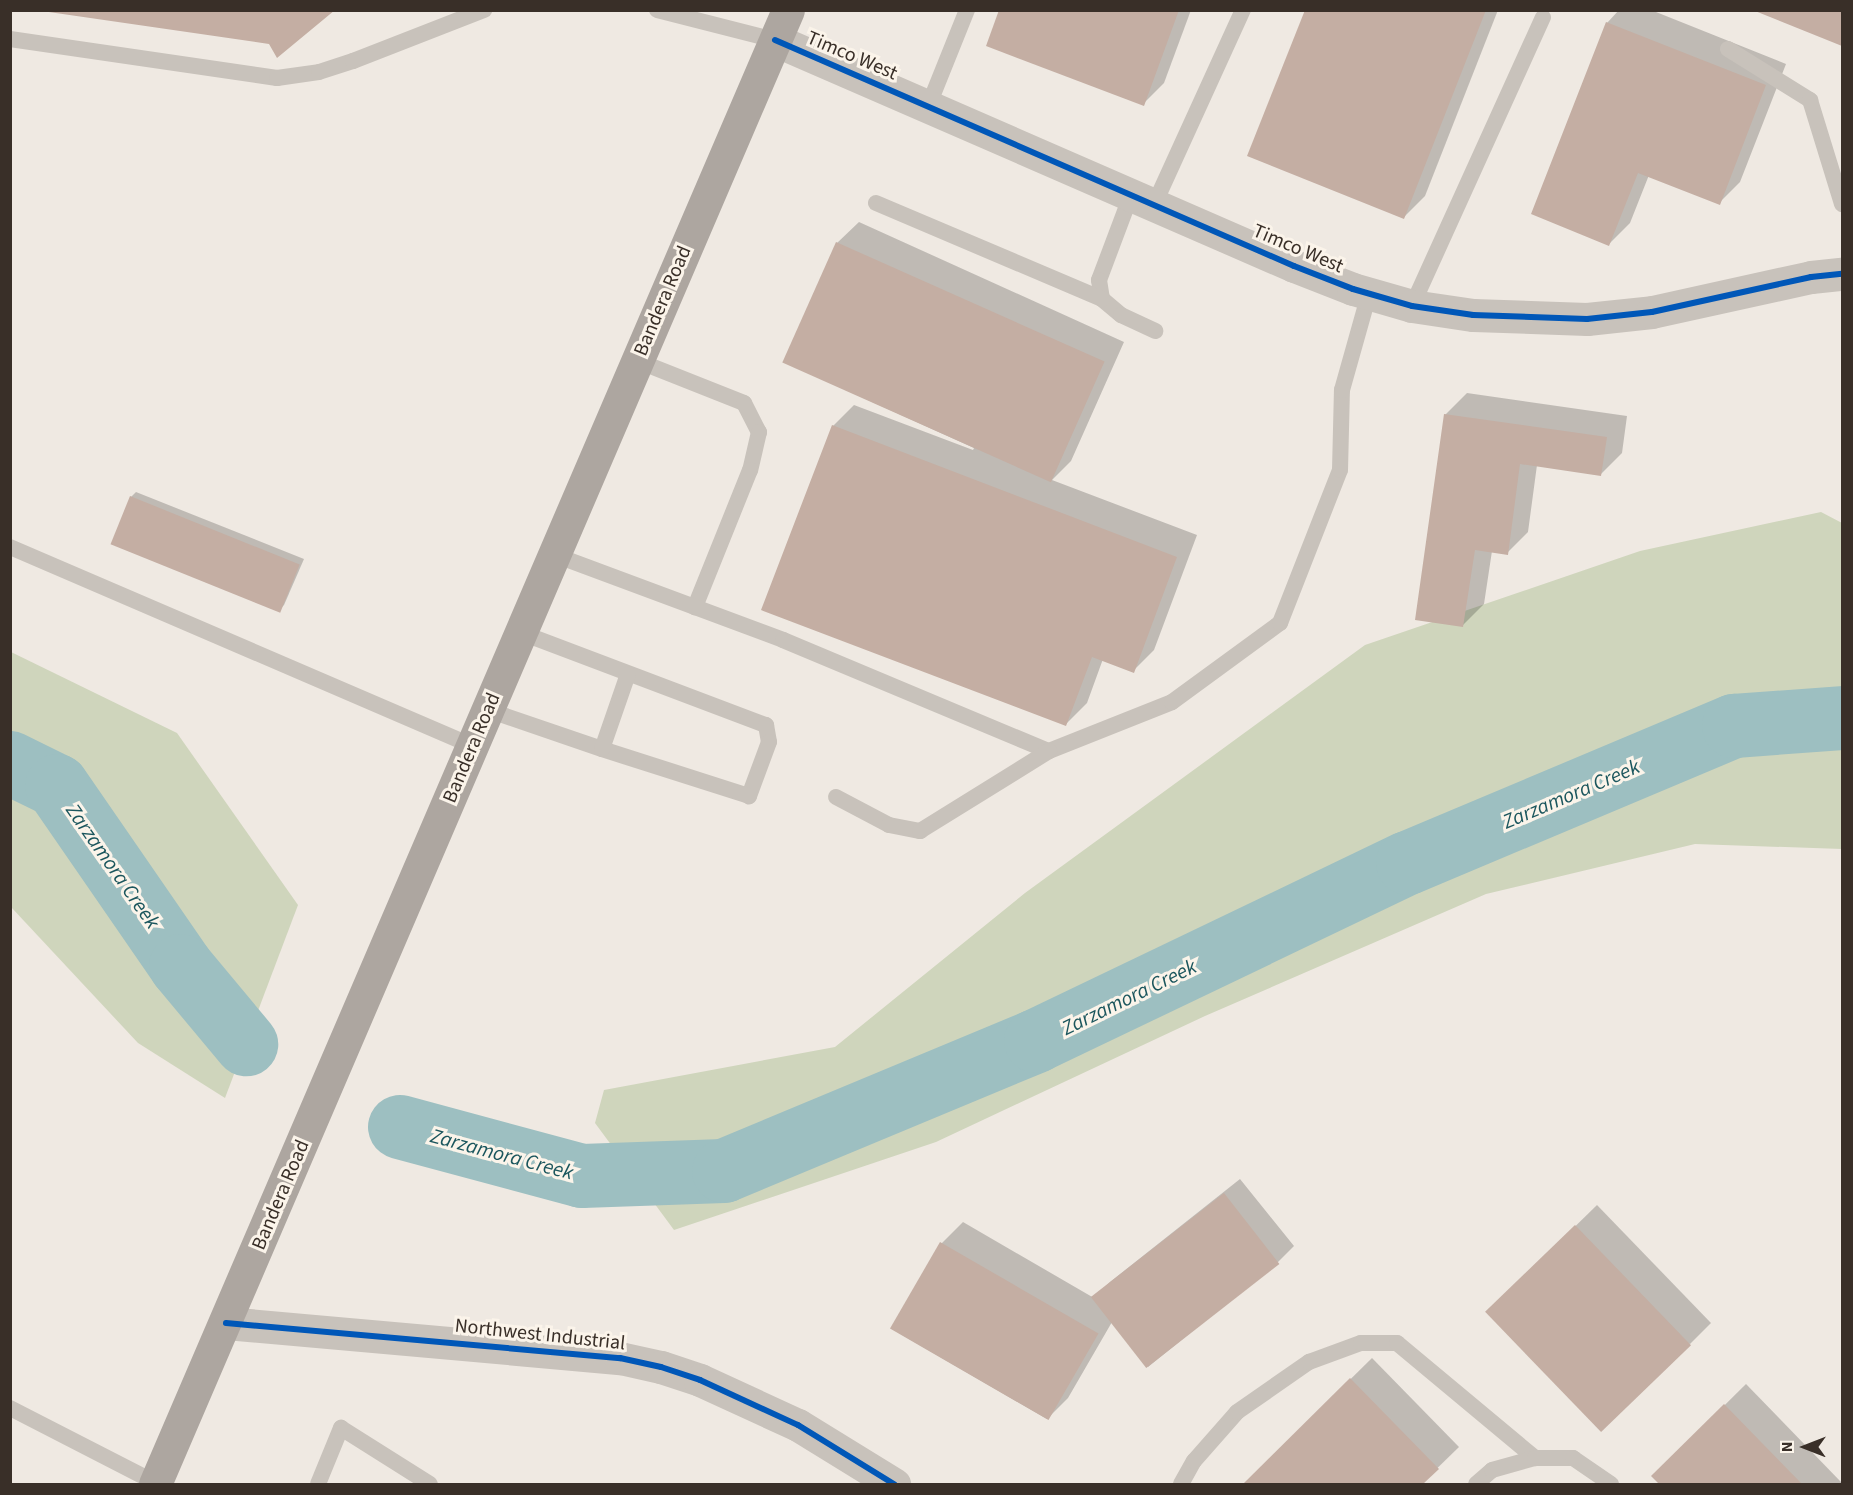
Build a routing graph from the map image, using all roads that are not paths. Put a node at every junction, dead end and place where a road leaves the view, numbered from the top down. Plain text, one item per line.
1 (484, 10) edge
2 (657, 10) edge
3 (788, 10) edge
4 (968, 10) edge
5 (1243, 10) edge
6 (1544, 17) dead end
7 (10, 39) edge
8 (775, 40) junction
9 (1728, 49) dead end
10 (928, 107) junction
11 (1142, 200) junction
12 (876, 203) dead end
13 (1842, 204) edge
14 (1842, 274) edge
15 (1369, 294) junction
16 (1102, 300) junction
17 (1412, 306) junction
18 (1155, 332) dead end
19 (638, 361) junction
20 (10, 546) edge
21 (555, 555) junction
22 (696, 607) junction
23 (522, 633) junction
24 (628, 674) junction
25 (488, 710) junction
26 (473, 746) junction
27 (602, 749) junction
28 (1049, 751) junction
29 (836, 797) dead end
30 (226, 1323) junction
31 (10, 1408) edge
32 (1535, 1458) junction
33 (156, 1484) edge
34 (318, 1485) edge
35 (430, 1485) edge
36 (894, 1485) edge
37 (1181, 1485) edge
38 (1476, 1485) edge
39 (1611, 1485) edge

1 - 7 lane
2 - 8 lane
3 - 8 main road, Bandera Road
4 - 10 lane
5 - 11 lane
6 - 17 lane
8 - 10 street, Timco West
8 - 19 main road, Bandera Road
9 - 13 lane
10 - 11 street, Timco West
11 - 15 street, Timco West
11 - 16 lane
12 - 16 lane
14 - 17 street, Timco West
15 - 17 street, Timco West
15 - 28 lane
16 - 18 lane
19 - 21 main road, Bandera Road
19 - 22 lane
20 - 26 lane
21 - 22 lane
21 - 23 main road, Bandera Road
22 - 28 lane
23 - 24 lane
23 - 25 main road, Bandera Road
24 - 27 lane
24 - 27 lane
25 - 26 main road, Bandera Road
25 - 27 lane
26 - 30 main road, Bandera Road
28 - 29 lane
30 - 33 main road, Bandera Road
30 - 36 street, Northwest Industrial
31 - 33 lane
32 - 37 lane
32 - 38 lane
32 - 39 lane
34 - 35 lane

